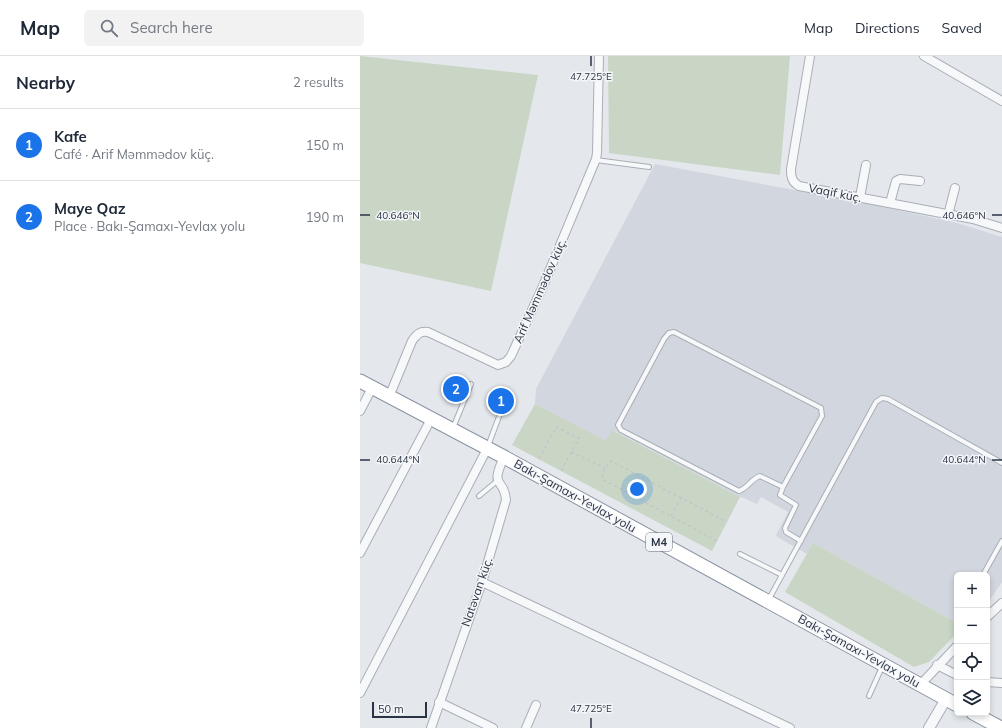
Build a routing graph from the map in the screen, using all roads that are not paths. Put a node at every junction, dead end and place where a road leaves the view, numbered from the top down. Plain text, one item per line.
1 (599, 56) edge
2 (810, 56) edge
3 (924, 56) edge
4 (1002, 101) edge
5 (596, 160) junction
6 (866, 165) dead end
7 (649, 167) dead end
8 (920, 181) dead end
9 (955, 188) dead end
10 (860, 197) junction
11 (890, 203) junction
12 (948, 215) junction
13 (1002, 228) edge
14 (360, 381) edge
15 (471, 384) dead end
16 (372, 388) junction
17 (389, 397) junction
18 (360, 411) edge
19 (500, 414) dead end
20 (431, 419) junction
21 (452, 431) junction
22 (487, 449) junction
23 (504, 457) junction
24 (1002, 463) edge
25 (497, 481) junction
26 (783, 487) junction
27 (479, 496) dead end
28 (801, 541) junction
29 (1002, 541) edge
30 (360, 553) edge
31 (740, 554) dead end
32 (985, 572) edge
33 (782, 575) junction
34 (482, 582) junction
35 (768, 602) junction
36 (1002, 603) edge
37 (990, 614) edge
38 (954, 649) edge
39 (882, 664) junction
40 (937, 665) junction
41 (954, 674) edge
42 (990, 682) edge
43 (1002, 683) edge
44 (920, 685) junction
45 (360, 694) edge
46 (869, 696) dead end
47 (439, 702) junction
48 (952, 702) edge
49 (536, 705) dead end
50 (979, 716) edge
51 (431, 728) edge
52 (493, 728) edge
53 (526, 728) edge
54 (790, 728) edge
55 (930, 728) edge
56 (1002, 728) edge

1 - 5 street, Arif Məmmədov küç.
2 - 10 street, Vaqif küç.
3 - 4 street
5 - 7 lane
5 - 17 street, Arif Məmmədov küç.
6 - 10 street
8 - 11 street
9 - 12 street
10 - 11 street, Vaqif küç.
11 - 12 street, Vaqif küç.
12 - 13 street, Vaqif küç.
14 - 16 highway, Bakı-Şamaxı-Yevlax yolu / M4
15 - 21 lane
16 - 17 highway, Bakı-Şamaxı-Yevlax yolu / M4
16 - 18 street
17 - 20 highway, Bakı-Şamaxı-Yevlax yolu / M4
19 - 22 lane
20 - 21 highway, Bakı-Şamaxı-Yevlax yolu / M4
20 - 30 street
21 - 22 highway, Bakı-Şamaxı-Yevlax yolu / M4
22 - 23 highway, Bakı-Şamaxı-Yevlax yolu / M4
22 - 45 street
23 - 25 street
23 - 35 highway, Bakı-Şamaxı-Yevlax yolu / M4
24 - 28 lane
25 - 27 lane
25 - 34 street, Natəvan küç.
26 - 26 lane
26 - 28 lane
28 - 33 lane
29 - 32 lane
31 - 33 lane
33 - 35 lane
34 - 47 street, Natəvan küç.
34 - 54 street
35 - 39 highway, Bakı-Şamaxı-Yevlax yolu / M4
36 - 37 street
38 - 40 street
39 - 44 highway, Bakı-Şamaxı-Yevlax yolu / M4
39 - 46 lane
40 - 41 street
40 - 44 street
42 - 43 street
44 - 48 highway, Bakı-Şamaxı-Yevlax yolu / M4
47 - 51 street, Natəvan küç.
47 - 52 street
48 - 55 street
49 - 53 street
50 - 56 highway

